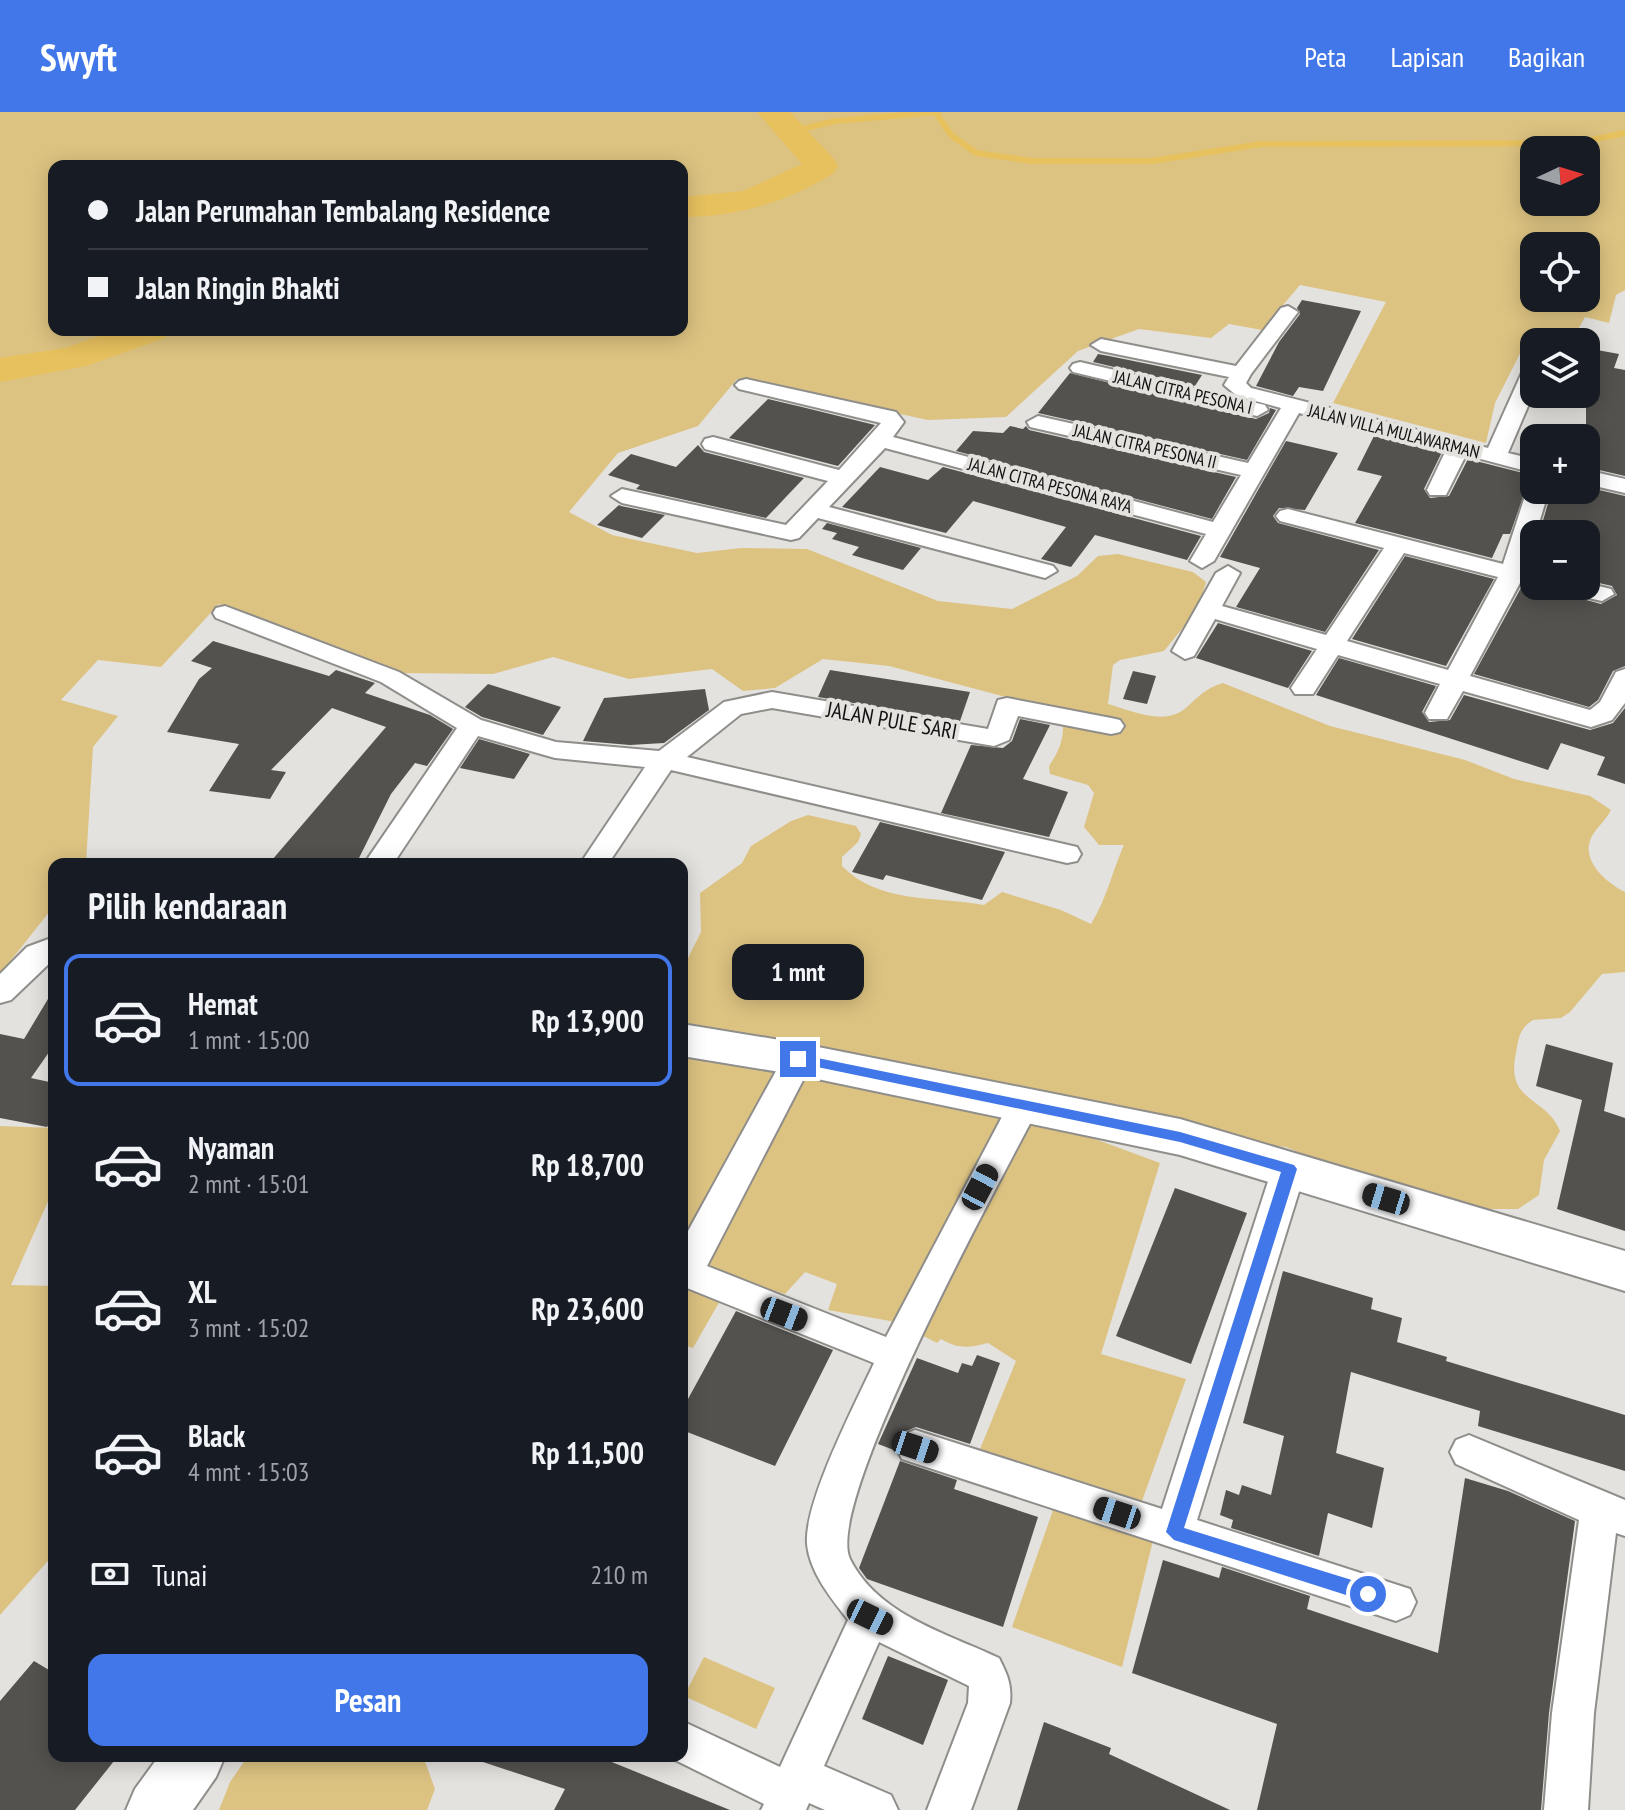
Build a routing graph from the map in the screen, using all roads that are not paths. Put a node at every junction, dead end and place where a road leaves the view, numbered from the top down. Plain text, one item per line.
1 (1288, 312) dead end
2 (1101, 345) dead end
3 (1080, 368) dead end
4 (1241, 373) junction
5 (746, 385) dead end
6 (1520, 400) edge
7 (1289, 411) junction
8 (1038, 422) dead end
9 (880, 440) junction
10 (713, 444) dead end
11 (1458, 448) junction
12 (1495, 456) junction
13 (1520, 462) edge
14 (1252, 471) junction
15 (843, 478) junction
16 (1600, 480) edge
17 (1625, 486) edge
18 (1438, 490) dead end
19 (622, 496) dead end
20 (814, 510) junction
21 (1288, 516) dead end
22 (1220, 531) junction
23 (1397, 545) junction
24 (1202, 561) dead end
25 (1045, 571) dead end
26 (1228, 573) dead end
27 (1520, 575) edge
28 (1520, 581) edge
29 (1209, 610) junction
30 (225, 613) dead end
31 (1335, 645) junction
32 (1185, 651) dead end
33 (1625, 677) edge
34 (1457, 680) junction
35 (1304, 688) dead end
36 (1438, 713) dead end
37 (472, 726) junction
38 (1111, 726) dead end
39 (665, 760) junction
40 (1067, 854) dead end
41 (382, 858) edge
42 (598, 858) edge
43 (48, 950) edge
44 (0, 992) edge
45 (688, 1041) edge
46 (798, 1059) junction
47 (1025, 1103) junction
48 (1289, 1169) junction
49 (1625, 1271) edge
50 (896, 1356) junction
51 (915, 1447) dead end
52 (1469, 1452) dead end
53 (1613, 1514) edge
54 (1174, 1532) junction
55 (1396, 1602) dead end
56 (870, 1617) junction
57 (688, 1745) edge
58 (191, 1762) edge
59 (791, 1794) edge
60 (156, 1810) edge
61 (876, 1810) edge
62 (949, 1810) edge
63 (1566, 1810) edge

1 - 4 street
2 - 4 street
3 - 7 street, JALAN CITRA PESONA I
4 - 7 street
5 - 9 street
6 - 12 street, JALAN VILLA MULAWARMAN
7 - 11 street, JALAN VILLA MULAWARMAN
7 - 14 street
8 - 14 street, JALAN CITRA PESONA II
9 - 15 street
9 - 22 street, JALAN CITRA PESONA RAYA
10 - 15 street
11 - 12 street, JALAN VILLA MULAWARMAN
11 - 18 street
12 - 13 street, JALAN VILLA MULAWARMAN
14 - 22 street
15 - 20 street
16 - 17 street
19 - 20 street
20 - 25 street
21 - 23 street
22 - 24 street
23 - 27 street
23 - 31 street
26 - 29 street
28 - 34 street
29 - 31 street
29 - 32 street
30 - 37 street
31 - 34 street
31 - 35 street
33 - 34 street
34 - 36 street
37 - 39 street
37 - 41 street
38 - 39 street, JALAN PULE SARI
39 - 40 street
39 - 42 street, JALAN PULE SARI
43 - 44 street
45 - 46 street
46 - 47 street
46 - 50 street
47 - 48 street
47 - 50 street
48 - 49 street
48 - 54 street
50 - 56 street
51 - 54 street
52 - 53 street
53 - 63 street
54 - 55 street
56 - 59 street
56 - 62 street
57 - 59 street
58 - 60 street
59 - 61 street

